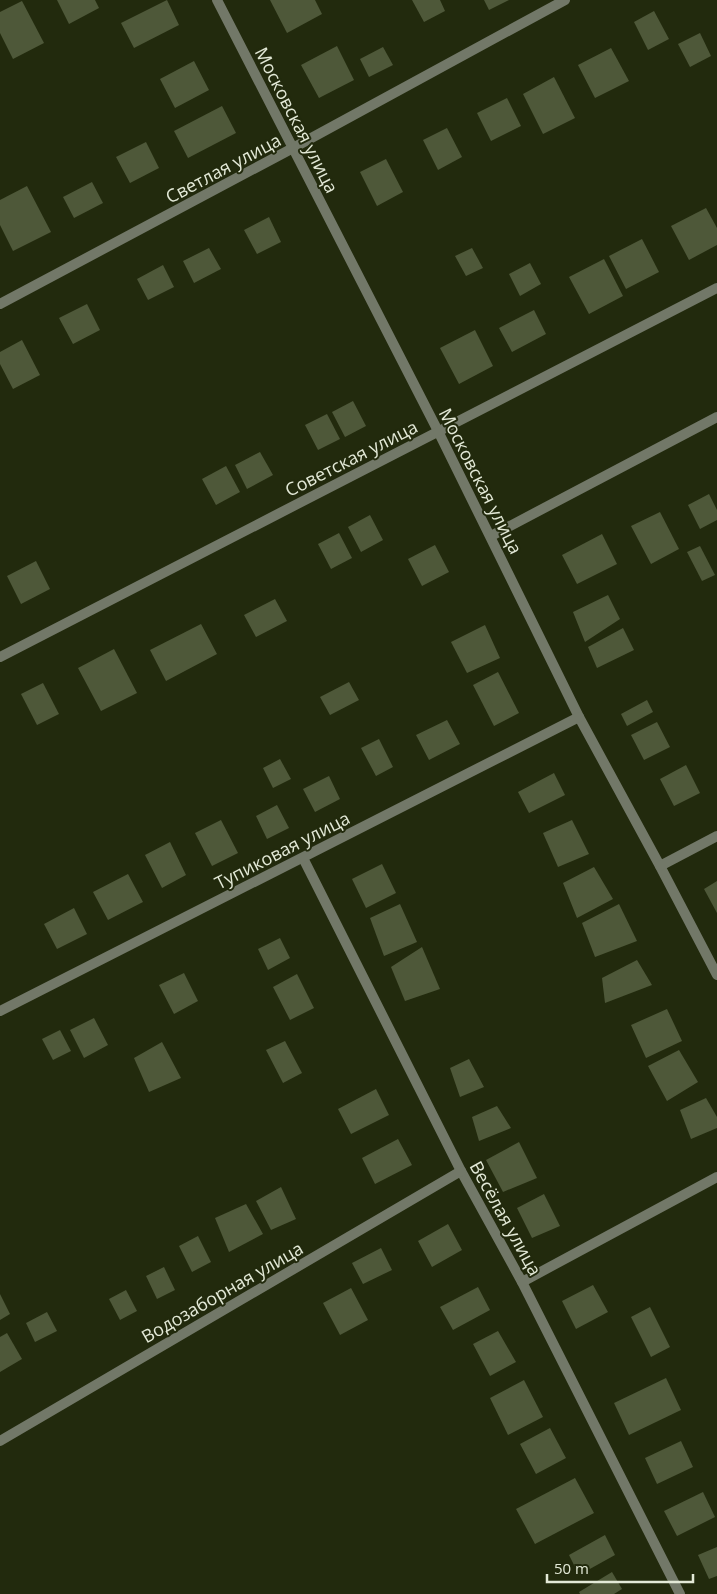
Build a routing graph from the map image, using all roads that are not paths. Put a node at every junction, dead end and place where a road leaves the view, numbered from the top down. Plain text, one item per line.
1 (217, 0) edge
2 (565, 0) edge
3 (293, 148) junction
4 (717, 288) edge
5 (0, 304) edge
6 (717, 417) edge
7 (438, 431) junction
8 (491, 536) junction
9 (0, 657) edge
10 (579, 717) junction
11 (717, 836) edge
12 (303, 858) junction
13 (660, 866) junction
14 (717, 975) edge
15 (0, 1011) edge
16 (461, 1171) junction
17 (717, 1178) edge
18 (522, 1282) junction
19 (0, 1441) edge
20 (680, 1594) edge

1 - 3 street, Московская улица
2 - 3 street, Светлая улица
3 - 5 street, Светлая улица
3 - 7 street, Московская улица
4 - 7 street, Советская улица
6 - 8 street
7 - 8 street, Московская улица
7 - 9 street, Советская улица
8 - 10 street, Московская улица
10 - 12 street, Тупиковая улица
10 - 13 street, Московская улица
11 - 13 street
12 - 15 street, Тупиковая улица
12 - 16 street, Весёлая улица
13 - 14 street, Московская улица
16 - 18 street, Весёлая улица
16 - 19 street, Водозаборная улица
17 - 18 street
18 - 20 street, Весёлая улица

